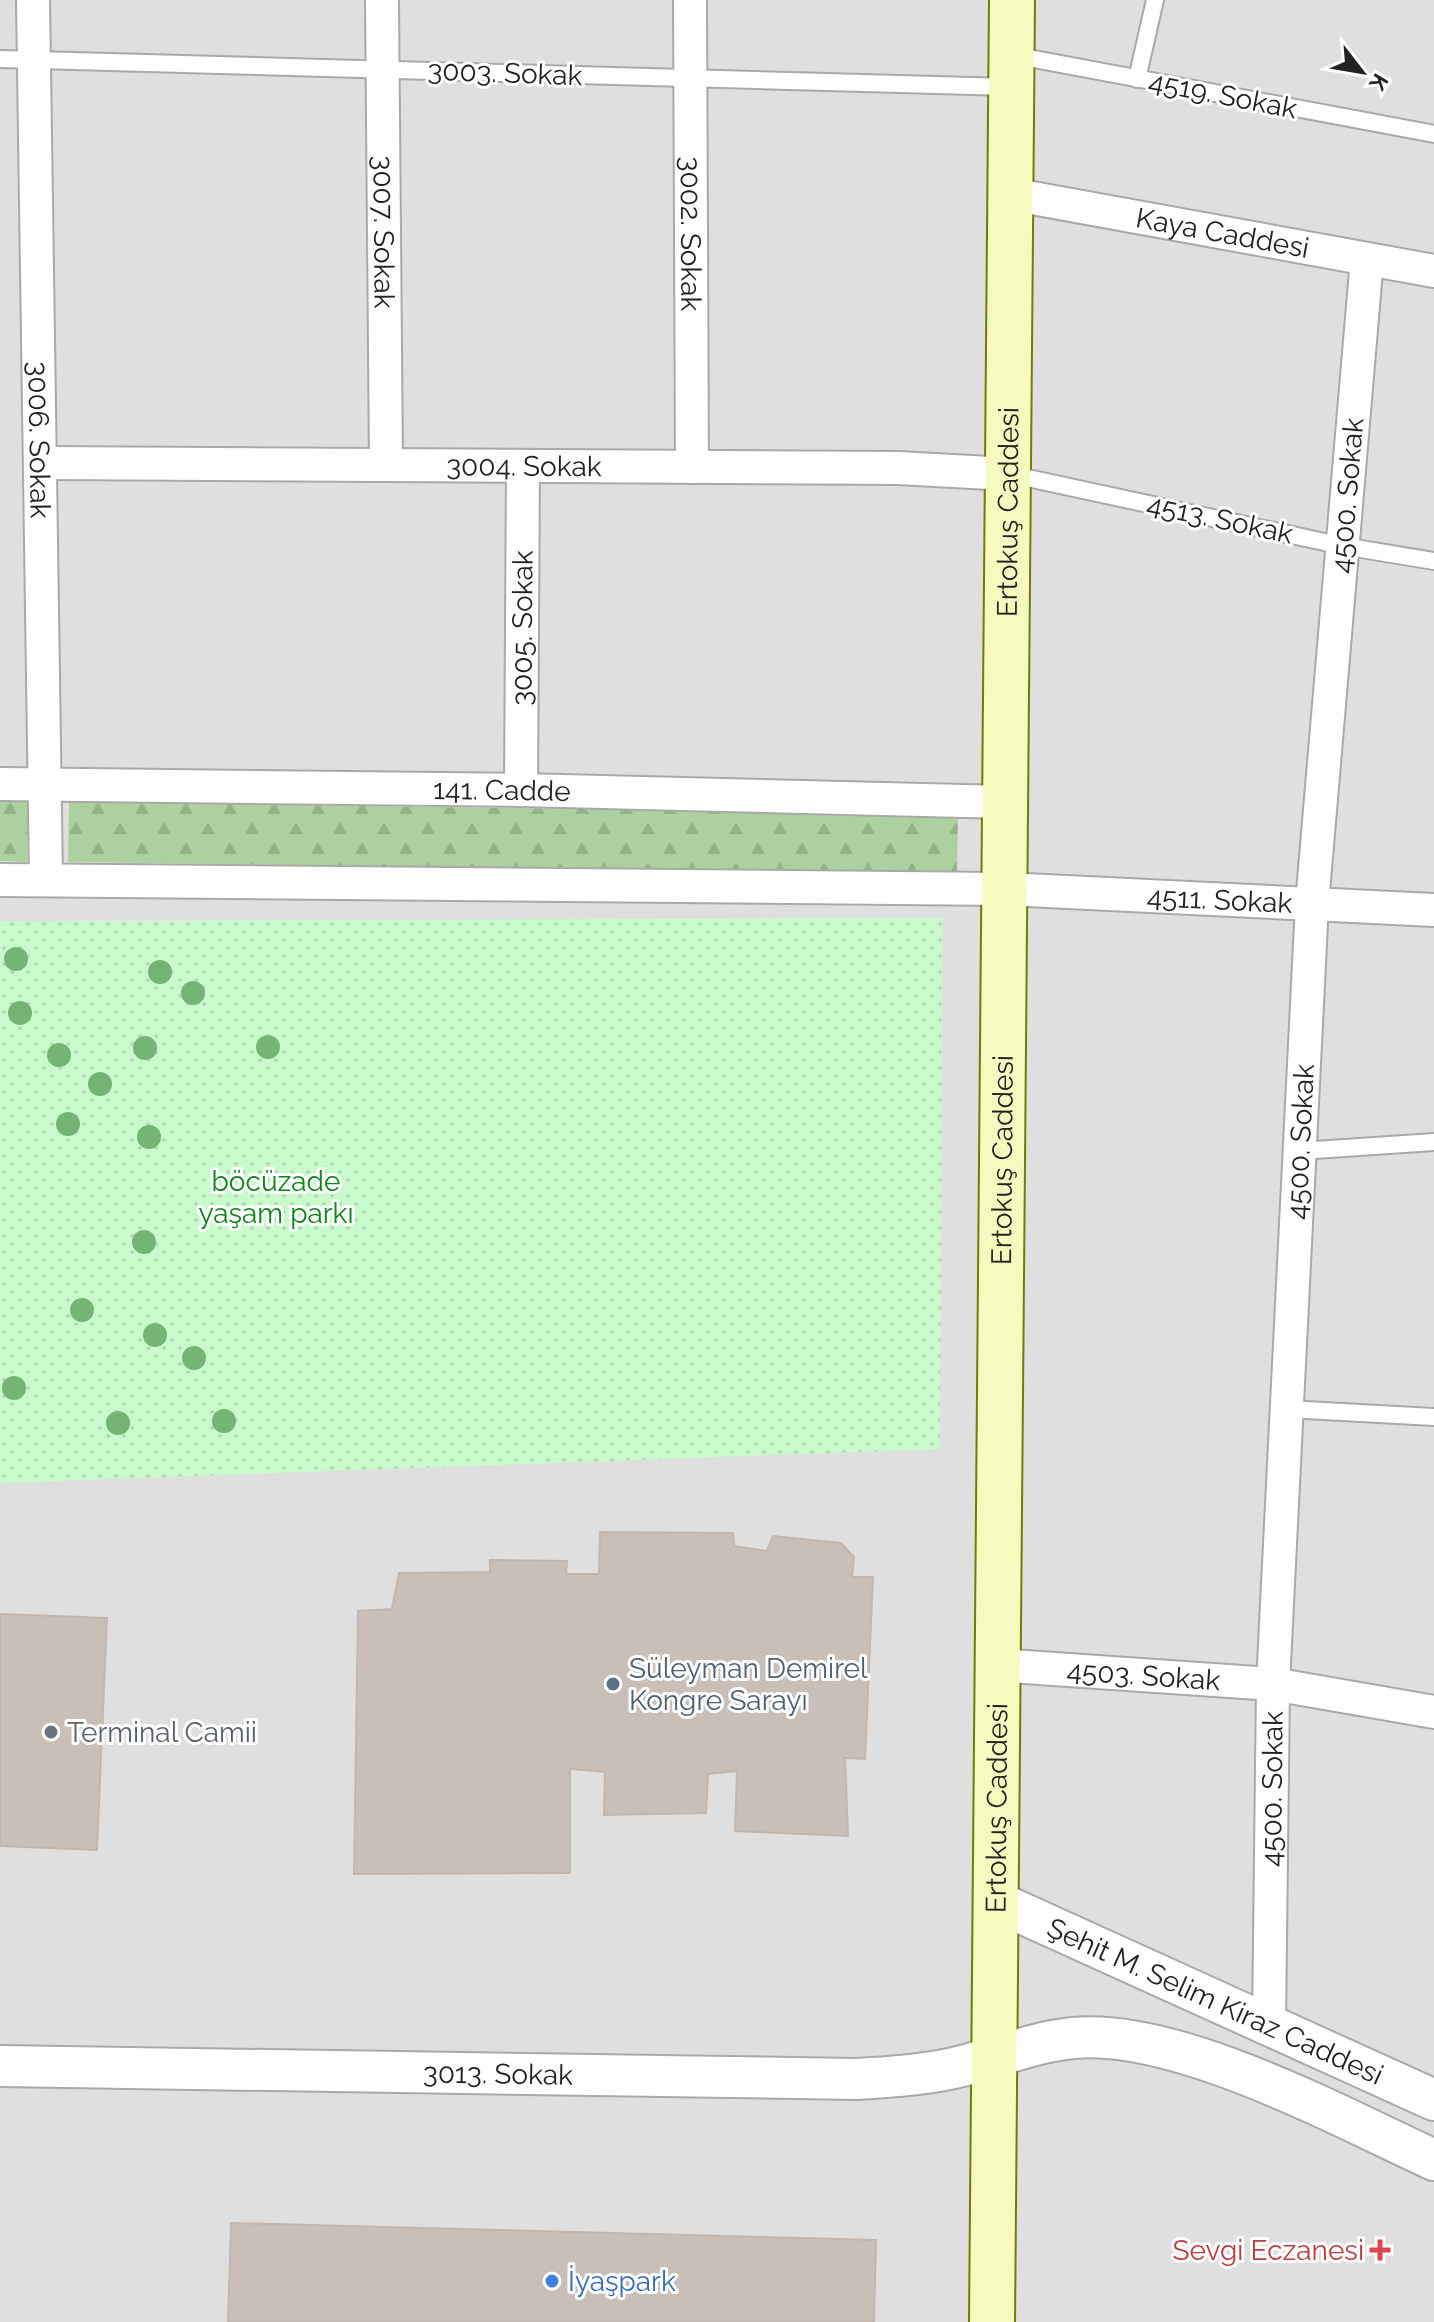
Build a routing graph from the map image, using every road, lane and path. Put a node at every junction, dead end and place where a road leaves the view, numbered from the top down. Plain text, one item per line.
1 (33, 0) edge
2 (382, 0) edge
3 (690, 0) edge
4 (1012, 0) edge
5 (1155, 0) edge
6 (0, 59) edge
7 (33, 60) junction
8 (382, 70) junction
9 (1011, 71) junction
10 (690, 78) junction
11 (1137, 79) junction
12 (1434, 134) edge
13 (1010, 194) junction
14 (1367, 259) junction
15 (1434, 271) edge
16 (40, 463) junction
17 (386, 465) junction
18 (523, 466) junction
19 (692, 467) junction
20 (1008, 474) junction
21 (1343, 546) junction
22 (1434, 561) edge
23 (0, 784) edge
24 (45, 784) junction
25 (521, 790) junction
26 (1005, 802) junction
27 (0, 880) edge
28 (46, 880) junction
29 (1004, 889) junction
30 (1312, 904) junction
31 (1434, 910) edge
32 (1434, 1142) edge
33 (1300, 1151) junction
34 (1287, 1409) junction
35 (1434, 1417) edge
36 (996, 1665) junction
37 (1273, 1684) junction
38 (1434, 1712) edge
39 (995, 1901) junction
40 (1269, 2025) junction
41 (994, 2058) junction
42 (0, 2066) edge
43 (1434, 2100) edge
44 (1434, 2160) edge
45 (992, 2322) edge

1 - 7 street, 3006. Sokak
2 - 8 street, 3007. Sokak
3 - 10 street, 3002. Sokak
4 - 9 main road, Ertokuş Caddesi
5 - 11 lane
6 - 7 lane, 3003. Sokak
7 - 8 lane, 3003. Sokak
7 - 16 street, 3006. Sokak
8 - 10 lane, 3003. Sokak
8 - 17 street, 3007. Sokak
9 - 10 lane, 3003. Sokak
9 - 11 lane, 4519. Sokak
9 - 13 main road, Ertokuş Caddesi
10 - 19 street, 3002. Sokak
11 - 12 lane, 4519. Sokak
13 - 14 street, Kaya Caddesi
13 - 20 main road, Ertokuş Caddesi
14 - 15 street, Kaya Caddesi
14 - 21 street, 4500. Sokak
16 - 17 street, 3004. Sokak
16 - 24 street, 3006. Sokak
17 - 18 street, 3004. Sokak
18 - 19 street, 3004. Sokak
18 - 25 street, 3005. Sokak
19 - 20 street, 3004. Sokak
20 - 21 lane, 4513. Sokak
20 - 26 main road, Ertokuş Caddesi
21 - 22 lane, 4513. Sokak
21 - 30 street, 4500. Sokak
23 - 24 street, 141. Cadde
24 - 25 street, 141. Cadde
24 - 28 street, 3006. Sokak
25 - 26 street, 141. Cadde
26 - 29 main road, Ertokuş Caddesi
27 - 28 street
28 - 29 street
29 - 30 street, 4511. Sokak
29 - 36 main road, Ertokuş Caddesi
30 - 31 street, 4511. Sokak
30 - 33 street, 4500. Sokak
32 - 33 lane
33 - 34 street, 4500. Sokak
34 - 35 lane
34 - 37 street, 4500. Sokak
36 - 37 street, 4503. Sokak
36 - 39 main road, Ertokuş Caddesi
37 - 38 street, 4503. Sokak
37 - 40 street, 4500. Sokak
39 - 40 street, Şehit M. Selim Kiraz Caddesi
39 - 41 main road, Ertokuş Caddesi
40 - 43 street, Şehit M. Selim Kiraz Caddesi
41 - 42 street, 3013. Sokak
41 - 44 street, Şehit M. Selim Kiraz Caddesi
41 - 45 main road, Ertokuş Caddesi

